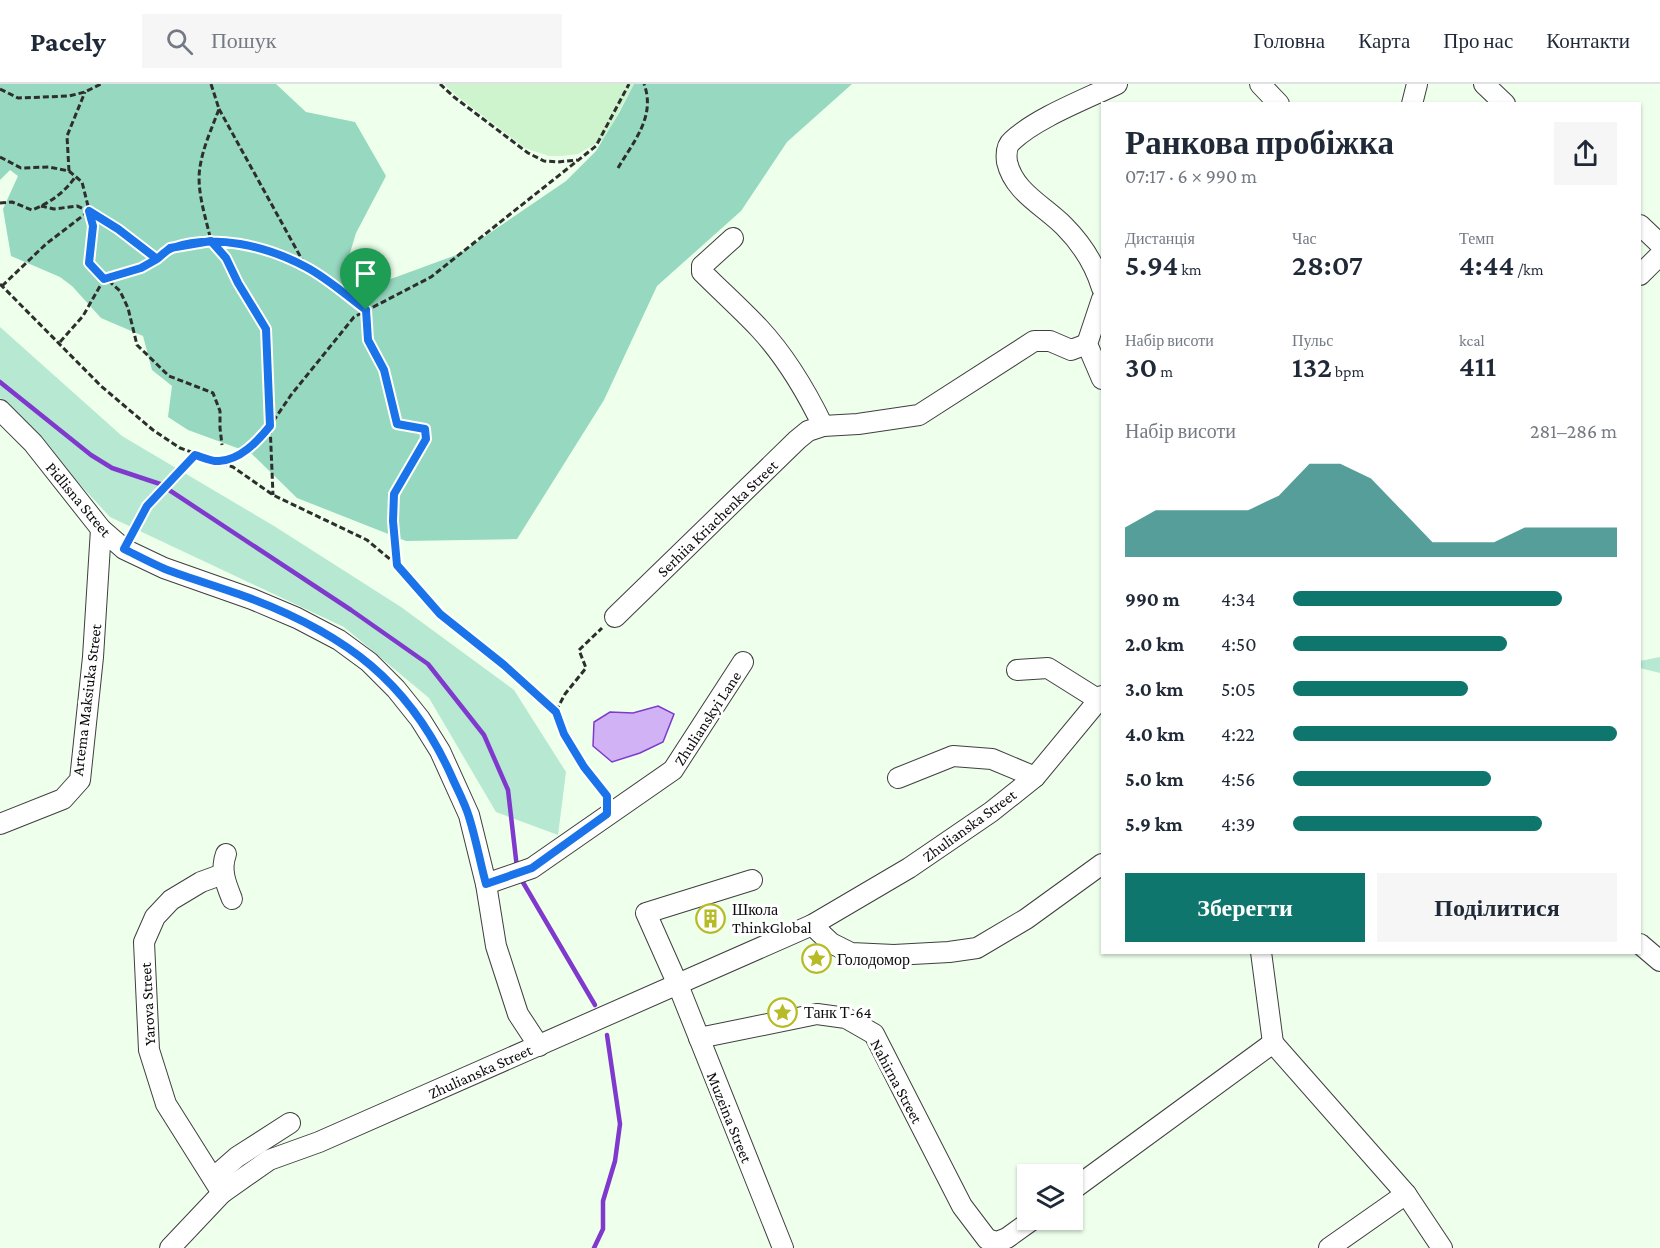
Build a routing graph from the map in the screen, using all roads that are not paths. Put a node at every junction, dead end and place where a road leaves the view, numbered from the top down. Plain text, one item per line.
1 (1117, 84) edge
2 (1260, 84) edge
3 (1417, 84) edge
4 (1484, 84) edge
5 (1276, 102) edge
6 (1412, 102) edge
7 (1503, 102) edge
8 (1641, 226) edge
9 (733, 238) dead end
10 (1660, 244) edge
11 (1660, 255) edge
12 (1641, 274) edge
13 (1101, 285) edge
14 (1101, 302) edge
15 (1087, 344) junction
16 (1101, 377) edge
17 (0, 410) edge
18 (823, 426) junction
19 (101, 529) junction
20 (615, 617) road end
21 (743, 662) dead end
22 (1017, 670) dead end
23 (1101, 698) edge
24 (1035, 777) junction
25 (898, 778) dead end
26 (0, 824) edge
27 (226, 854) dead end
28 (1101, 865) edge
29 (224, 874) junction
30 (752, 880) dead end
31 (486, 884) junction
32 (232, 899) dead end
33 (812, 925) junction
34 (1641, 945) edge
35 (1261, 954) edge
36 (1660, 961) edge
37 (678, 985) junction
38 (699, 1038) junction
39 (1273, 1043) junction
40 (539, 1046) junction
41 (290, 1123) dead end
42 (1083, 1182) edge
43 (218, 1186) junction
44 (1406, 1194) junction
45 (1018, 1230) edge
46 (170, 1248) edge
47 (783, 1248) edge
48 (1329, 1248) edge
49 (1442, 1248) edge

1 - 13 street
2 - 5 street
3 - 6 street
4 - 7 street
8 - 10 street
9 - 18 street
11 - 12 street
14 - 15 street
15 - 16 street
15 - 18 street, Serhiia Kriachenka Street
17 - 19 street, Pidlisna Street
18 - 20 street, Serhiia Kriachenka Street
19 - 26 street, Artema Maksiuka Street
19 - 31 street, Pidlisna Street
21 - 31 street, Zhulianskyi Lane
22 - 23 street
23 - 24 street, Zhulianska Street
24 - 25 street
24 - 33 street, Zhulianska Street
27 - 29 street
28 - 33 street
29 - 32 street
29 - 43 street, Yarova Street
30 - 37 street, Muzeina Street
31 - 40 street, Pidlisna Street
33 - 37 street, Zhulianska Street
34 - 36 street
35 - 39 street
37 - 38 street, Muzeina Street
37 - 40 street, Zhulianska Street
38 - 45 street, Nahirna Street
38 - 47 street, Muzeina Street
39 - 42 street
39 - 44 street
40 - 43 street, Zhulianska Street
41 - 43 street
43 - 46 street, Zhulianska Street
44 - 48 street
44 - 49 street

